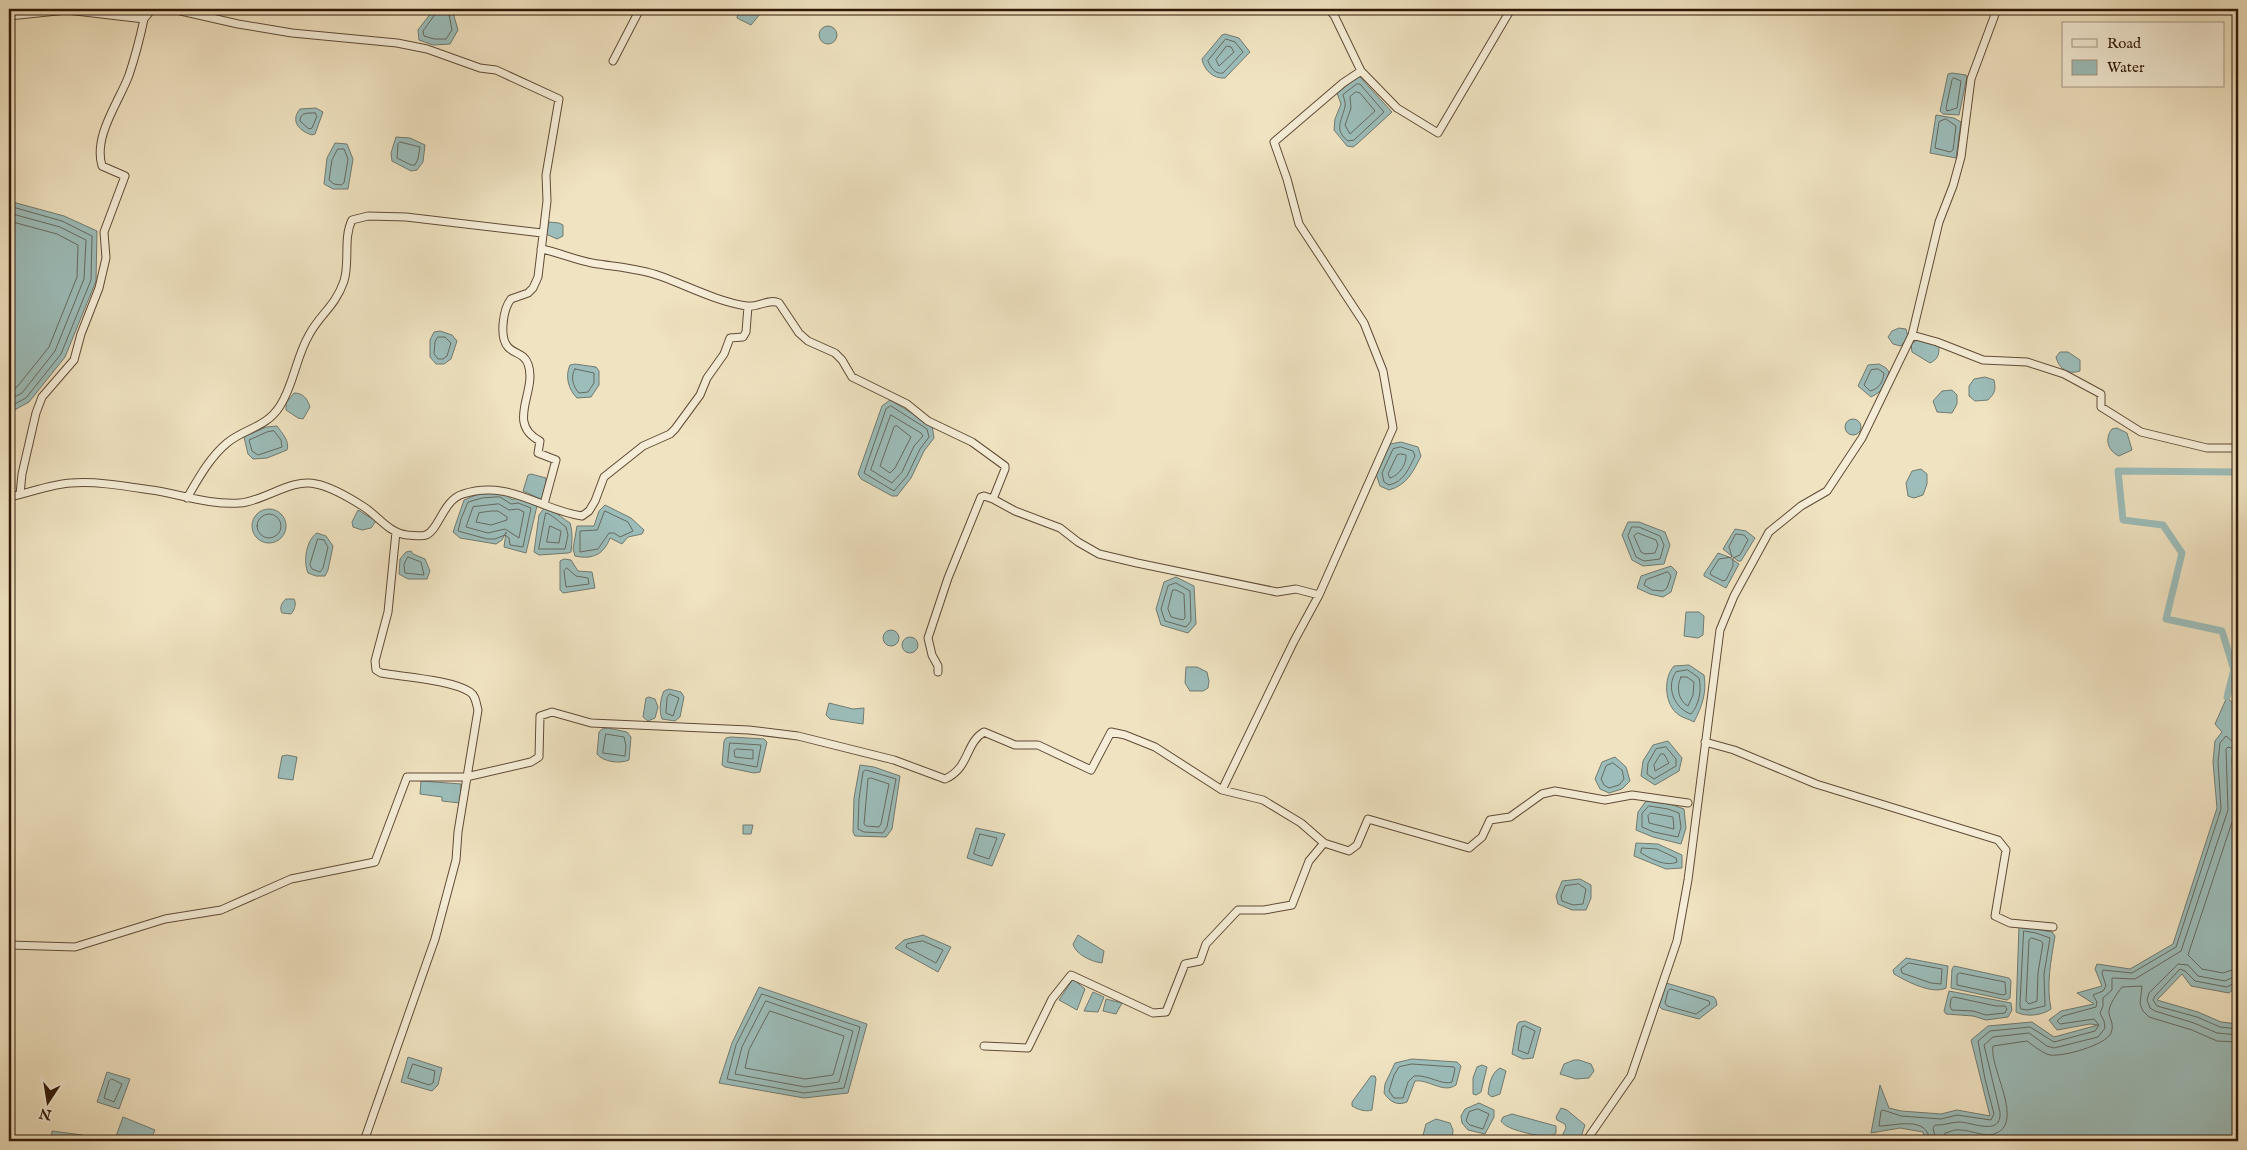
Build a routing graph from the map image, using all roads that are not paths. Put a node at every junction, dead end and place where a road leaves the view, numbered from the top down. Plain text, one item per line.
1 (152, 9) edge
2 (172, 9) edge
3 (640, 9) edge
4 (1328, 9) edge
5 (1512, 9) edge
6 (1997, 9) edge
7 (9, 16) edge
8 (144, 20) junction
9 (613, 61) dead end
10 (1361, 71) junction
11 (542, 233) junction
12 (541, 249) junction
13 (748, 306) junction
14 (1912, 335) junction
15 (2238, 448) edge
16 (20, 494) junction
17 (9, 497) edge
18 (187, 498) junction
19 (993, 499) junction
20 (544, 504) junction
21 (396, 532) junction
22 (1319, 595) junction
23 (938, 672) dead end
24 (1705, 742) junction
25 (466, 777) junction
26 (1222, 790) junction
27 (1688, 803) dead end
28 (1324, 844) junction
29 (2053, 927) dead end
30 (9, 945) edge
31 (984, 1046) dead end
32 (364, 1141) edge
33 (1586, 1141) edge

1 - 8 street
2 - 11 street
3 - 9 street
4 - 10 street
5 - 10 street
6 - 14 street
7 - 8 street
8 - 16 street
10 - 22 street
11 - 12 street
11 - 18 street
12 - 13 street
12 - 20 street
13 - 19 street
13 - 20 street
14 - 15 street
14 - 24 street
16 - 17 street
16 - 18 street
18 - 21 street
19 - 22 street
19 - 23 street
20 - 21 street
21 - 25 street
22 - 26 street
24 - 29 street
24 - 33 street
25 - 26 street
25 - 30 street
25 - 32 street
26 - 28 street
27 - 28 street
28 - 31 street

